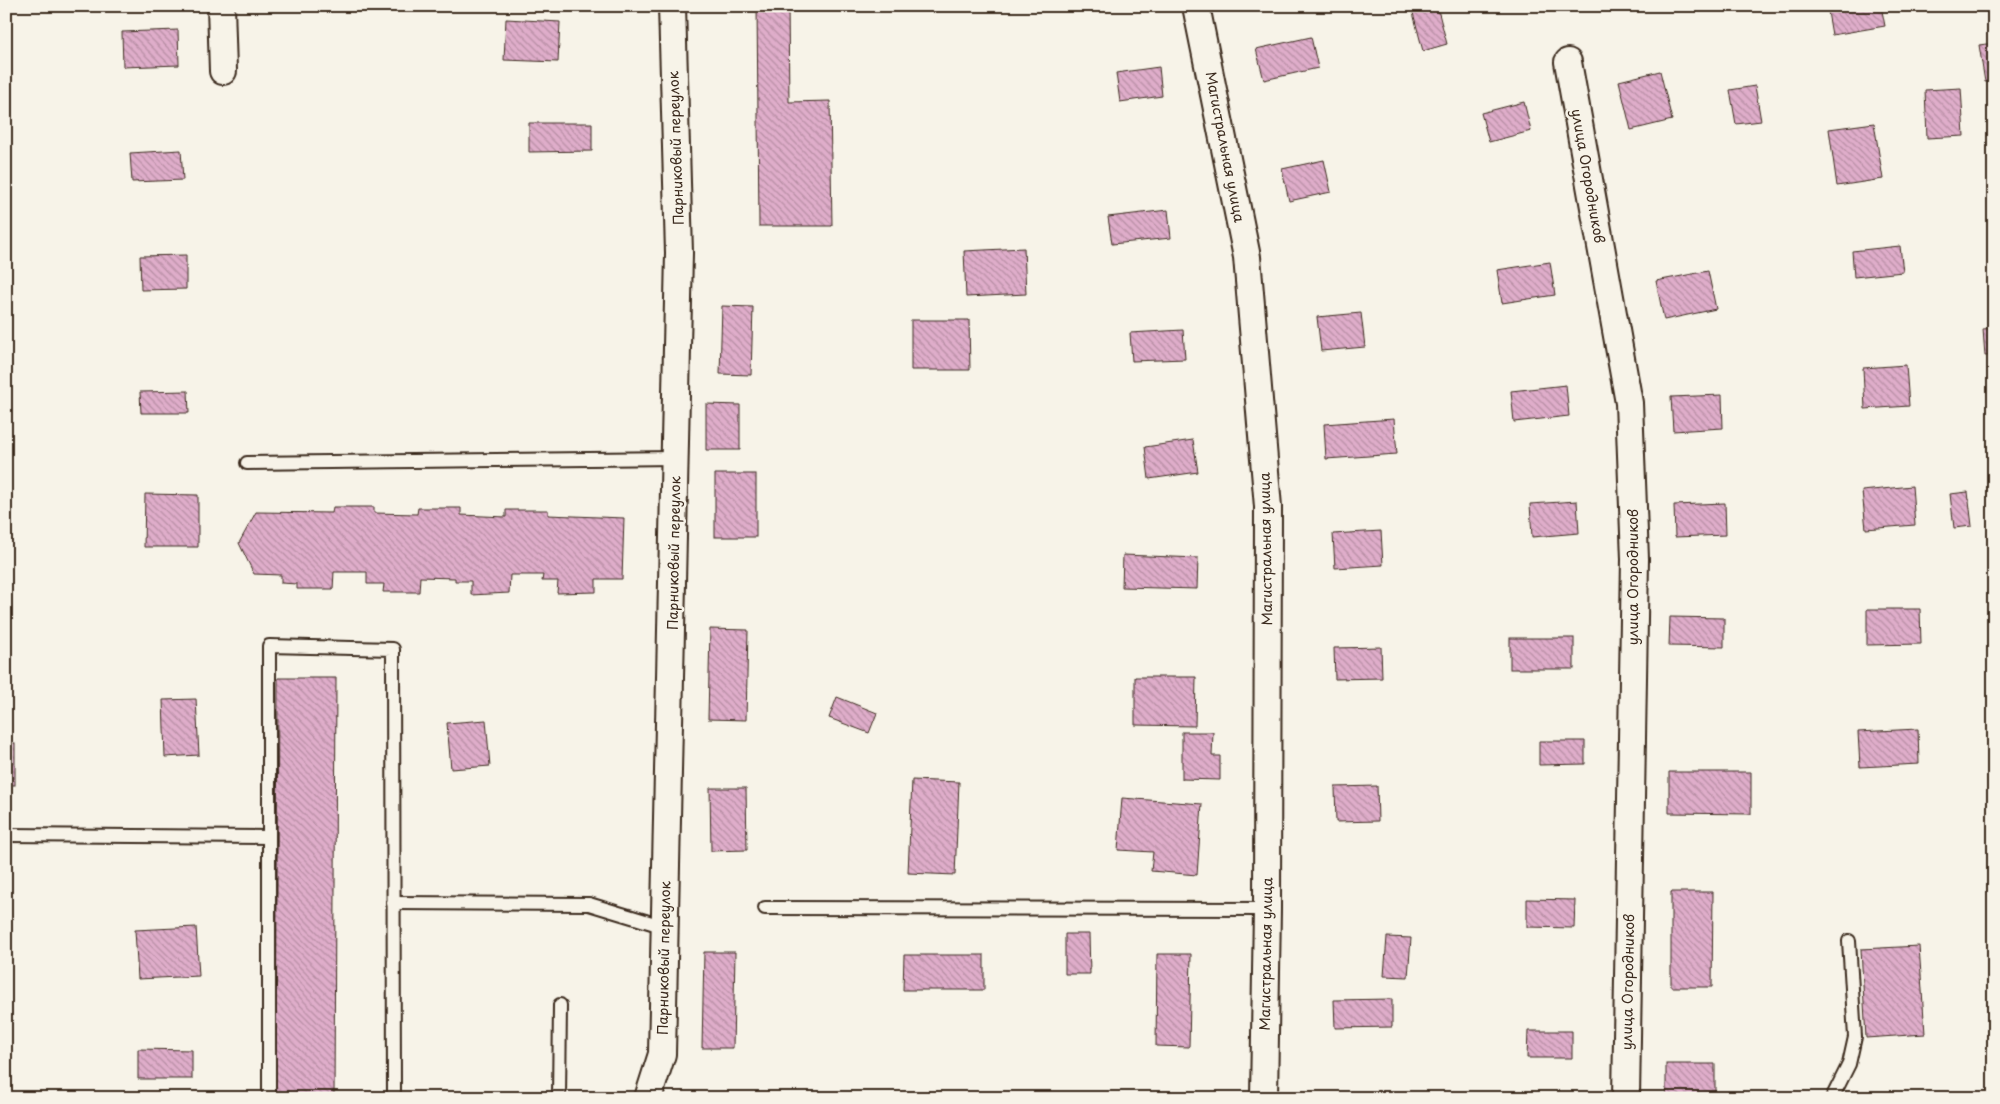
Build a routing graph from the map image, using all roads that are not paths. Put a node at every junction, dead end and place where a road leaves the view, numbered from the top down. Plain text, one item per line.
1 (221, 6) edge
2 (672, 6) edge
3 (1196, 6) edge
4 (1568, 62) dead end
5 (223, 71) dead end
6 (676, 458) junction
7 (246, 463) dead end
8 (6, 835) edge
9 (269, 837) junction
10 (393, 904) junction
11 (765, 908) dead end
12 (1267, 908) junction
13 (665, 927) junction
14 (1849, 942) dead end
15 (560, 1005) dead end
16 (269, 1098) edge
17 (394, 1098) edge
18 (560, 1098) edge
19 (648, 1098) edge
20 (1264, 1098) edge
21 (1626, 1098) edge
22 (1832, 1098) edge

1 - 5 street
2 - 6 street, Парниковый переулок
3 - 12 street, Магистральная улица
4 - 21 street, улица Огородников
6 - 7 lane
6 - 13 street, Парниковый переулок
8 - 9 lane
9 - 10 lane
9 - 16 lane
10 - 13 lane
10 - 17 lane
11 - 12 lane
12 - 20 street, Магистральная улица
13 - 19 street, Парниковый переулок
14 - 22 lane
15 - 18 lane

